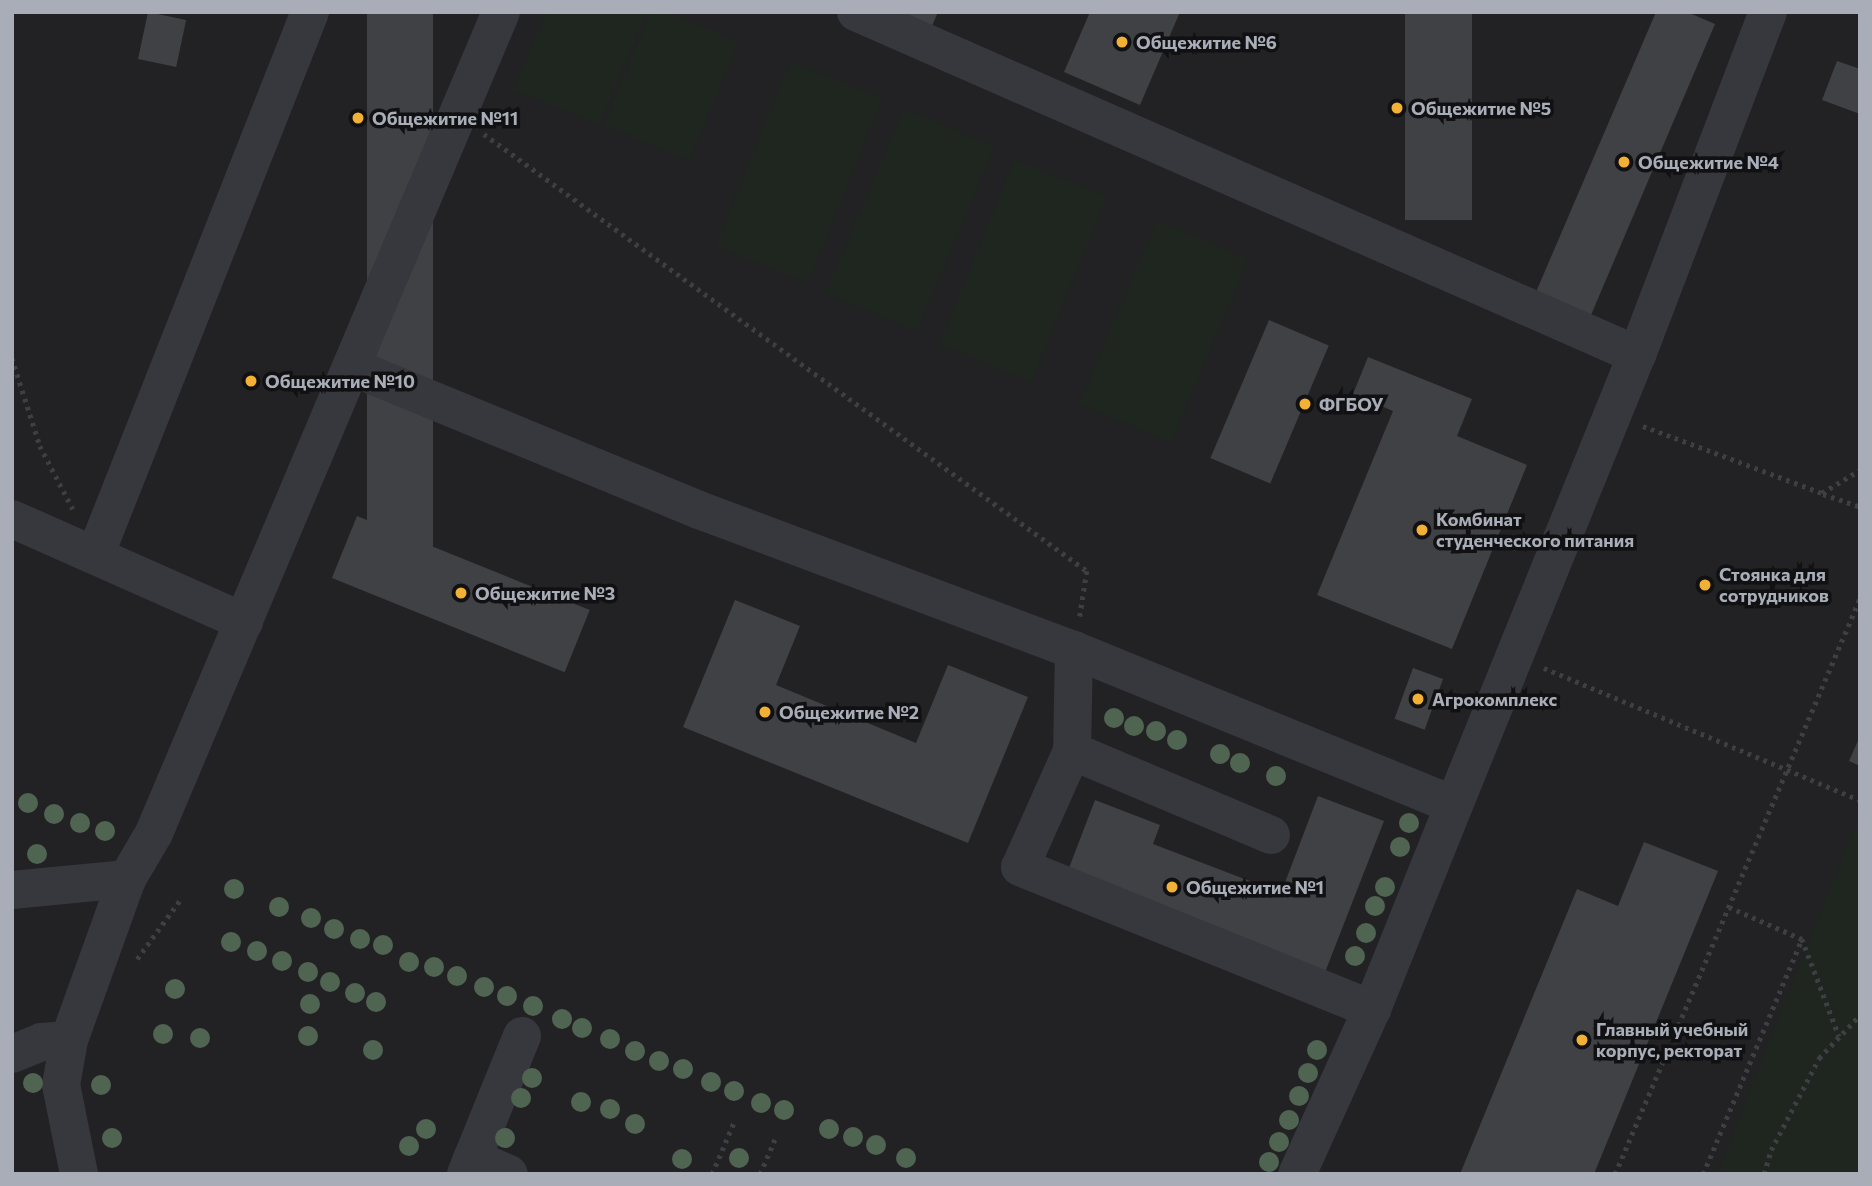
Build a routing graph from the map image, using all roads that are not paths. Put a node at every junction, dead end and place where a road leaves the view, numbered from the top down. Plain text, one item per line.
1 (501, 12) edge
2 (856, 12) edge
3 (1768, 12) edge
4 (308, 13) edge
5 (1637, 355) junction
6 (352, 367) junction
7 (12, 519) edge
8 (96, 553) junction
9 (244, 622) junction
10 (1074, 650) junction
11 (1072, 751) junction
12 (1454, 805) junction
13 (1271, 835) dead end
14 (127, 879) junction
15 (12, 890) edge
16 (1372, 1009) junction
17 (522, 1036) dead end
18 (69, 1040) junction
19 (12, 1054) edge
20 (469, 1166) edge
21 (79, 1174) edge
22 (509, 1174) edge
23 (1297, 1174) edge

1 - 6 lane
2 - 5 lane
3 - 5 lane
4 - 8 lane
5 - 12 lane
6 - 9 lane
6 - 10 lane
7 - 8 lane
8 - 9 lane
9 - 14 lane
10 - 11 lane
10 - 12 lane
11 - 13 lane
11 - 16 lane
12 - 16 lane
14 - 15 lane
14 - 18 lane
16 - 23 lane
17 - 20 lane
18 - 19 lane
18 - 21 lane
20 - 22 lane

